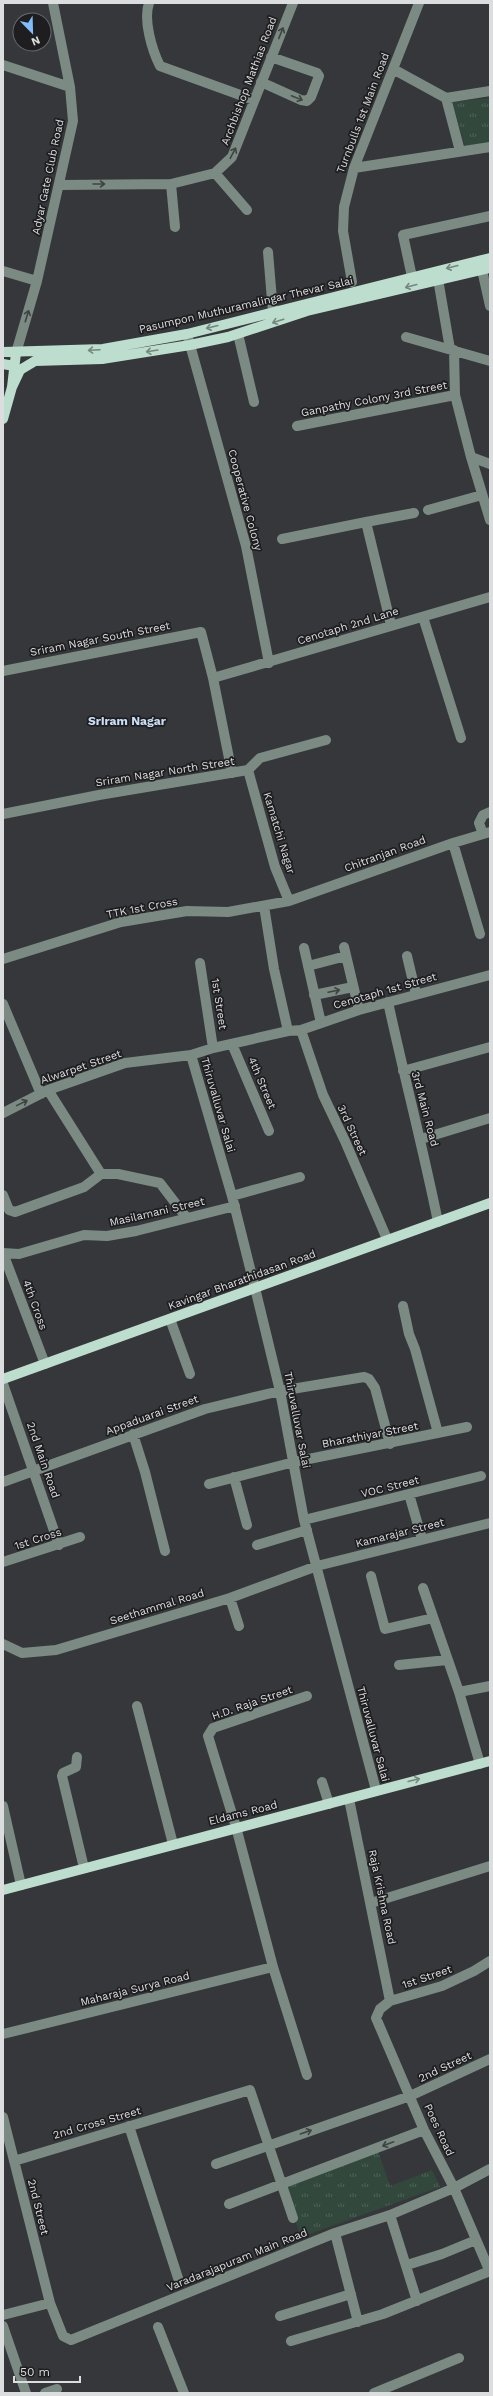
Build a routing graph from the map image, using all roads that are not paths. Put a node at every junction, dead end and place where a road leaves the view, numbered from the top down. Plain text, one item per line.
1 (53, 3) edge
2 (149, 3) edge
3 (293, 3) edge
4 (418, 3) edge
5 (271, 57) junction
6 (3, 65) edge
7 (393, 69) junction
8 (261, 82) junction
9 (70, 87) junction
10 (490, 91) edge
11 (446, 98) junction
12 (254, 100) junction
13 (490, 147) edge
14 (460, 151) junction
15 (354, 168) junction
16 (215, 173) junction
17 (171, 184) junction
18 (60, 185) junction
19 (247, 210) dead end
20 (490, 216) edge
21 (175, 228) dead end
22 (268, 252) dead end
23 (490, 258) edge
24 (486, 269) edge
25 (3, 271) edge
26 (412, 277) junction
27 (438, 279) junction
28 (37, 281) junction
29 (352, 282) dead end
30 (295, 306) junction
31 (490, 306) edge
32 (307, 311) junction
33 (273, 312) junction
34 (187, 334) junction
35 (238, 334) junction
36 (406, 337) dead end
37 (190, 345) junction
38 (452, 350) junction
39 (3, 352) edge
40 (16, 353) junction
41 (490, 361) edge
42 (3, 364) edge
43 (14, 366) junction
44 (12, 387) junction
45 (455, 395) junction
46 (254, 402) dead end
47 (3, 419) edge
48 (297, 426) dead end
49 (470, 458) junction
50 (490, 464) edge
51 (482, 495) junction
52 (428, 510) dead end
53 (414, 513) dead end
54 (490, 520) edge
55 (366, 522) junction
56 (282, 539) dead end
57 (490, 597) edge
58 (423, 617) junction
59 (391, 625) junction
60 (269, 663) junction
61 (3, 671) edge
62 (213, 678) junction
63 (461, 738) dead end
64 (326, 740) dead end
65 (248, 770) junction
66 (232, 773) junction
67 (490, 812) edge
68 (3, 814) edge
69 (486, 833) edge
70 (453, 842) junction
71 (289, 901) junction
72 (264, 906) junction
73 (480, 934) dead end
74 (304, 948) dead end
75 (407, 956) dead end
76 (3, 959) edge
77 (200, 963) dead end
78 (308, 966) junction
79 (490, 975) edge
80 (353, 987) junction
81 (416, 994) junction
82 (314, 995) junction
83 (388, 1002) junction
84 (3, 1004) edge
85 (359, 1010) junction
86 (321, 1022) junction
87 (301, 1030) junction
88 (288, 1031) junction
89 (232, 1044) junction
90 (490, 1046) edge
91 (213, 1048) junction
92 (191, 1055) junction
93 (403, 1071) junction
94 (45, 1092) junction
95 (3, 1112) edge
96 (490, 1118) edge
97 (270, 1131) dead end
98 (422, 1139) junction
99 (101, 1174) junction
100 (300, 1177) dead end
101 (3, 1195) edge
102 (232, 1196) junction
103 (490, 1203) edge
104 (234, 1206) junction
105 (186, 1217) junction
106 (438, 1222) junction
107 (387, 1239) junction
108 (3, 1253) edge
109 (255, 1288) junction
110 (403, 1306) dead end
111 (170, 1319) junction
112 (44, 1364) junction
113 (190, 1374) dead end
114 (3, 1379) edge
115 (3, 1384) edge
116 (280, 1391) junction
117 (467, 1427) dead end
118 (438, 1433) junction
119 (133, 1434) junction
120 (390, 1444) junction
121 (294, 1462) junction
122 (34, 1471) junction
123 (481, 1476) dead end
124 (234, 1477) junction
125 (3, 1482) edge
126 (209, 1484) dead end
127 (409, 1494) junction
128 (490, 1523) edge
129 (247, 1525) dead end
130 (306, 1525) junction
131 (80, 1537) dead end
132 (422, 1539) junction
133 (59, 1545) junction
134 (257, 1545) dead end
135 (164, 1551) dead end
136 (3, 1562) edge
137 (317, 1566) junction
138 (371, 1576) dead end
139 (423, 1588) dead end
140 (230, 1598) junction
141 (433, 1618) junction
142 (239, 1626) dead end
143 (3, 1644) edge
144 (447, 1660) junction
145 (399, 1665) dead end
146 (490, 1686) edge
147 (460, 1692) junction
148 (307, 1696) dead end
149 (137, 1706) dead end
150 (77, 1757) dead end
151 (490, 1761) edge
152 (480, 1764) junction
153 (322, 1782) dead end
154 (376, 1790) junction
155 (349, 1799) junction
156 (329, 1804) junction
157 (3, 1806) edge
158 (236, 1827) junction
159 (173, 1844) junction
160 (490, 1866) edge
161 (84, 1868) junction
162 (21, 1885) junction
163 (3, 1890) edge
164 (371, 1903) junction
165 (490, 1960) edge
166 (273, 1967) junction
167 (390, 2001) junction
168 (3, 2034) edge
169 (490, 2059) edge
170 (307, 2075) dead end
171 (410, 2096) junction
172 (3, 2117) edge
173 (129, 2126) junction
174 (424, 2130) junction
175 (270, 2145) junction
176 (14, 2161) junction
177 (216, 2164) dead end
178 (490, 2169) edge
179 (282, 2184) junction
180 (454, 2188) junction
181 (229, 2204) dead end
182 (390, 2215) junction
183 (293, 2218) dead end
184 (335, 2233) junction
185 (476, 2240) junction
186 (486, 2249) edge
187 (407, 2265) junction
188 (490, 2272) edge
189 (178, 2278) dead end
190 (351, 2294) junction
191 (417, 2301) junction
192 (50, 2303) junction
193 (3, 2315) edge
194 (280, 2316) dead end
195 (358, 2322) junction
196 (3, 2326) edge
197 (158, 2327) dead end
198 (291, 2341) dead end
199 (459, 2358) dead end
200 (57, 2389) dead end
201 (26, 2393) edge
202 (45, 2393) edge
203 (184, 2393) edge
204 (374, 2393) edge

1 - 9 street, Adyar Gate Club Road
2 - 12 street
5 -> 3 street, Archbishop Mathias Road
4 - 7 street, Turnbulls 1st Main Road
5 - 8 street, Archbishop Mathias Road
8 -> 5 street
6 - 9 street
7 - 11 street
7 - 15 street, Turnbulls 1st Main Road
8 - 12 street, Archbishop Mathias Road
9 - 18 street, Adyar Gate Club Road
10 - 11 street
11 - 14 street
16 -> 12 street, Archbishop Mathias Road
13 - 14 street
14 - 15 street
15 - 29 street, Turnbulls 1st Main Road
16 - 17 street, Archbishop Mathias Road
16 - 19 street
18 -> 17 street, Archbishop Mathias Road
17 - 21 street
18 - 28 street, Adyar Gate Club Road
20 - 26 street
22 - 33 street
23 -> 26 main road, Pasumpon Muthuramalingar Thevar Salai
24 - 27 main road, Pasumpon Muthuramalingar Thevar Salai
24 - 31 street
25 - 28 street
26 - 30 main road, Pasumpon Muthuramalingar Thevar Salai
27 -> 32 main road, Pasumpon Muthuramalingar Thevar Salai
27 - 38 street
40 -> 28 street, Adyar Gate Club Road
30 - 32 main road
30 - 33 main road, Pasumpon Muthuramalingar Thevar Salai
32 -> 35 main road, Pasumpon Muthuramalingar Thevar Salai
33 -> 34 main road, Pasumpon Muthuramalingar Thevar Salai
34 - 37 street, Cooperative Colony
34 -> 40 main road, Pasumpon Muthuramalingar Thevar Salai
35 - 37 main road, Pasumpon Muthuramalingar Thevar Salai
35 - 46 street
36 - 38 street
37 -> 44 main road, Pasumpon Muthuramalingar Thevar Salai
37 - 60 street, Cooperative Colony
38 - 41 street
38 - 45 street
39 - 40 main road, Pasumpon Muthuramalingar Thevar Salai
40 - 43 main road
42 - 43 main road
43 - 44 main road
44 - 47 main road
45 - 48 street, Ganpathy Colony 3rd Street
45 - 49 street
49 - 50 street
49 - 51 street
51 - 52 street
51 - 54 street
53 - 55 street
55 - 56 street
55 - 59 street
57 - 58 street, Cenotaph 2nd Lane
58 - 59 street, Cenotaph 2nd Lane
58 - 63 street
59 - 60 street, Cenotaph 2nd Lane
60 - 62 street, Cenotaph 2nd Lane
61 - 62 street, Sriram Nagar South Street
62 - 66 street
64 - 65 street, Sriram Nagar North Street
65 - 66 street, Sriram Nagar North Street
65 - 71 street, Kamatchi Nagar
66 - 68 street, Sriram Nagar North Street
67 - 69 street
69 - 70 street, Chitranjan Road
70 - 71 street, Chitranjan Road
70 - 73 street
71 - 72 street, TTK 1st Cross
72 - 76 street, TTK 1st Cross
72 - 88 street
74 - 78 street
75 - 81 street
77 - 91 street, 1st Street
78 - 80 street
78 - 82 street
79 - 81 street, Cenotaph 1st Street
82 -> 80 street
80 - 85 street
81 - 83 street, Cenotaph 1st Street
82 - 86 street
83 - 85 street, Cenotaph 1st Street
83 - 93 street, 3rd Main Road
84 - 94 street
85 - 86 street, Cenotaph 1st Street
86 - 87 street, Cenotaph 1st Street
87 - 88 street, Cenotaph 1st Street
87 - 107 street, 3rd Street
88 - 89 street, Alwarpet Street
89 - 91 street, Alwarpet Street
89 - 97 street, 4th Street
90 - 93 street
91 - 92 street, Alwarpet Street
92 - 94 street, Alwarpet Street
92 - 102 street, Thiruvalluvar Salai
93 - 98 street, 3rd Main Road
95 -> 94 street, Alwarpet Street
94 - 99 street
96 - 98 street
98 - 106 street, 3rd Main Road
99 - 101 street
99 - 105 street
100 - 102 street
102 - 104 street, Thiruvalluvar Salai
103 - 106 main road, Kavingar Bharathidasan Road
104 - 105 street, Masilamani Street
104 - 109 street, Thiruvalluvar Salai
105 - 108 street, Masilamani Street
106 - 107 main road, Kavingar Bharathidasan Road
107 - 109 main road, Kavingar Bharathidasan Road
108 - 112 street, 4th Cross
109 - 111 main road, Kavingar Bharathidasan Road
109 - 116 street, Thiruvalluvar Salai
110 - 118 street
111 - 112 main road, Kavingar Bharathidasan Road
111 - 113 street
112 - 114 main road, Kavingar Bharathidasan Road
115 - 122 street, 2nd Main Road
116 - 119 street, Appaduarai Street
116 - 120 street, Appaduarai Street
116 - 121 street, Thiruvalluvar Salai
117 - 118 street, Bharathiyar Street
118 - 120 street, Bharathiyar Street
119 - 122 street, Appaduarai Street
119 - 135 street
120 - 121 street, Bharathiyar Street
121 - 124 street, Bharathiyar Street
121 - 130 street, Thiruvalluvar Salai
122 - 125 street, Appaduarai Street
122 - 133 street, 2nd Main Road
123 - 127 street, VOC Street
124 - 126 street, Bharathiyar Street
124 - 129 street
127 - 130 street, VOC Street
127 - 132 street
128 - 132 street, Kamarajar Street
130 - 134 street, VOC Street
130 - 137 street, Thiruvalluvar Salai
131 - 133 street, 1st Cross
132 - 137 street, Kamarajar Street
133 - 136 street, 1st Cross
137 - 140 street, Seethammal Road
137 - 154 street, Thiruvalluvar Salai
138 - 141 street
139 - 141 street
140 - 142 street
140 - 143 street, Seethammal Road
141 - 144 street
144 - 145 street
144 - 147 street
146 - 147 street
147 - 152 street
148 - 158 street, H.D. Raja Street
149 - 159 street
150 - 161 street
151 - 152 main road, Eldams Road
154 -> 152 main road, Eldams Road
153 - 156 street
154 - 155 main road, Eldams Road
155 - 156 main road, Eldams Road
155 - 164 street, Raja Krishna Road
156 - 158 main road, Eldams Road
157 - 162 street
158 - 159 main road, Eldams Road
158 - 166 street
159 - 161 main road, Eldams Road
160 - 164 street
161 - 162 main road, Eldams Road
162 - 163 main road, Eldams Road
164 - 167 street, Raja Krishna Road
165 - 167 street, 1st Street
166 - 168 street, Maharaja Surya Road
166 - 170 street
167 - 171 street, Poes Road
169 - 171 street, 2nd Street
171 - 174 street, Poes Road
175 -> 171 street, 2nd Street
172 - 176 street, 2nd Street
173 - 175 street, 2nd Cross Street
173 - 176 street, 2nd Cross Street
173 - 189 street
174 -> 179 street
174 - 180 street, Poes Road
175 - 177 street, 2nd Street
175 - 179 street
176 - 192 street, 2nd Street
178 - 180 street
179 - 181 street
179 - 183 street
180 - 182 street, Varadarajapuram Main Road
180 - 185 street, Poes Road
182 - 184 street, Varadarajapuram Main Road
182 - 187 street
184 - 190 street
184 - 192 street, Varadarajapuram Main Road
185 - 186 street, Poes Road
185 - 187 street
186 - 188 street, Poes Road
187 - 191 street
188 - 191 street
190 - 194 street
190 - 195 street
191 - 195 street
192 - 193 street
195 - 198 street
196 - 201 street
197 - 203 street
199 - 204 street
200 - 202 street

